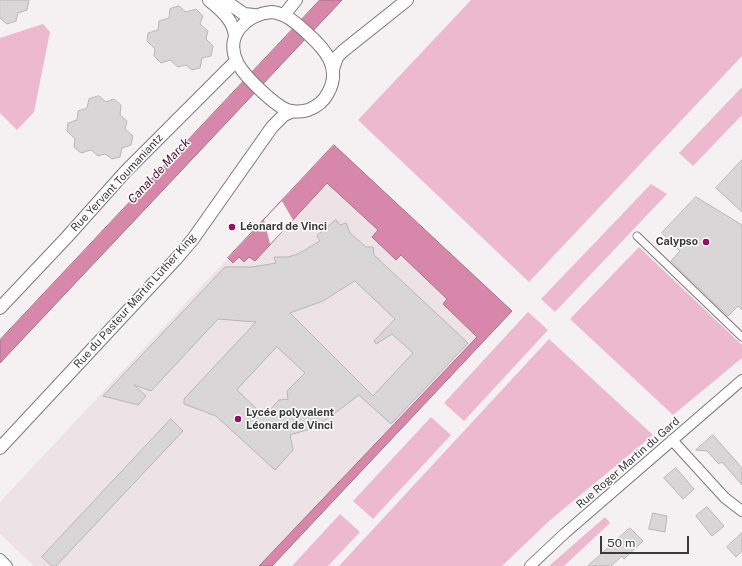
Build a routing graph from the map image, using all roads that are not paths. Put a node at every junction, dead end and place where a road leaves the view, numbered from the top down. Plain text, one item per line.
1 (209, 0) edge
2 (224, 0) edge
3 (296, 0) edge
4 (407, 0) edge
5 (254, 15) junction
6 (289, 18) junction
7 (235, 36) junction
8 (236, 61) junction
9 (333, 69) junction
10 (293, 111) junction
11 (637, 236) dead end
12 (0, 308) edge
13 (742, 337) edge
14 (742, 380) edge
15 (672, 440) junction
16 (0, 448) edge
17 (742, 511) edge
18 (0, 559) edge
19 (7, 566) edge
20 (530, 566) edge

1 - 7 street
2 - 5 street
3 - 6 street
4 - 9 street
5 - 6 street
5 - 7 street
6 - 9 street
7 - 8 street
8 - 10 street
8 - 12 street, Rue Yervant Toumaniantz
9 - 10 street
10 - 16 street, Rue du Pasteur Martin Luther King
11 - 13 street
14 - 15 street, Rue Roger Martin du Gard
15 - 17 street
15 - 20 street, Rue Roger Martin du Gard
18 - 19 street

